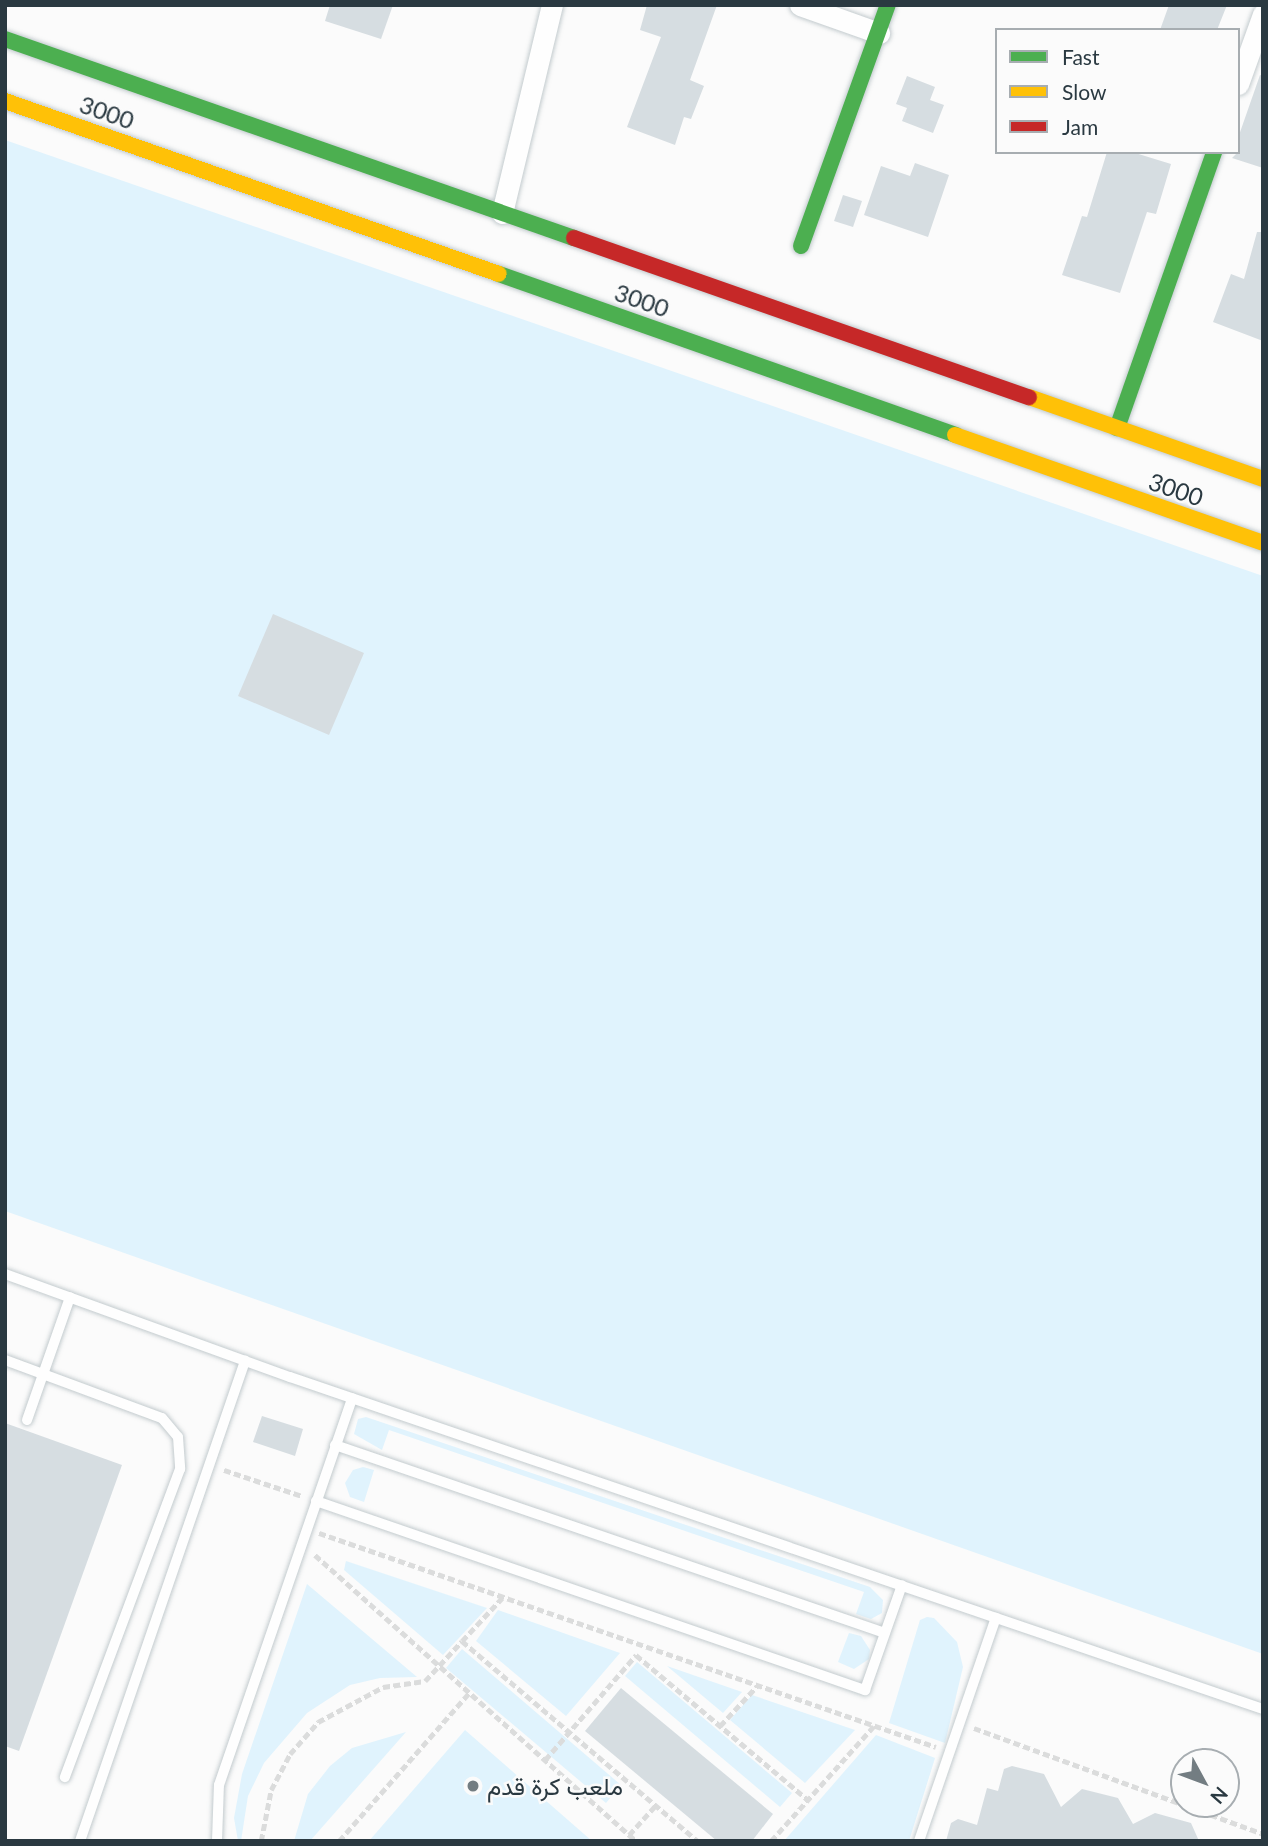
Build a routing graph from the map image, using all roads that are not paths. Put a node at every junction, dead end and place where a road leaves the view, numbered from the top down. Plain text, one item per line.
1 (552, 5) edge
2 (800, 5) edge
3 (888, 5) edge
4 (1263, 14) edge
5 (879, 33) junction
6 (5, 39) edge
7 (1240, 78) edge
8 (5, 101) edge
9 (1213, 154) edge
10 (502, 213) junction
11 (801, 246) dead end
12 (1117, 428) junction
13 (1263, 479) edge
14 (1263, 543) edge
15 (5, 1274) edge
16 (70, 1297) junction
17 (5, 1360) edge
18 (245, 1361) junction
19 (43, 1374) junction
20 (352, 1398) junction
21 (27, 1420) dead end
22 (335, 1445) junction
23 (316, 1501) junction
24 (902, 1585) junction
25 (996, 1618) junction
26 (885, 1633) junction
27 (1263, 1709) edge
28 (65, 1777) dead end
29 (79, 1841) edge
30 (218, 1841) edge
31 (919, 1841) edge

1 - 10 street
2 - 5 street
3 - 5 street
4 - 7 street
5 - 11 street
6 - 10 street
8 - 14 street, 3000
9 - 12 street
10 - 12 street
12 - 13 street
15 - 16 lane
16 - 18 lane
16 - 19 lane
17 - 19 lane
18 - 20 lane
18 - 29 lane
19 - 21 lane
19 - 28 lane
20 - 22 lane
20 - 24 lane
22 - 23 lane
22 - 26 lane
23 - 26 lane
23 - 30 lane
24 - 25 lane
24 - 26 lane
25 - 27 lane
25 - 31 lane

